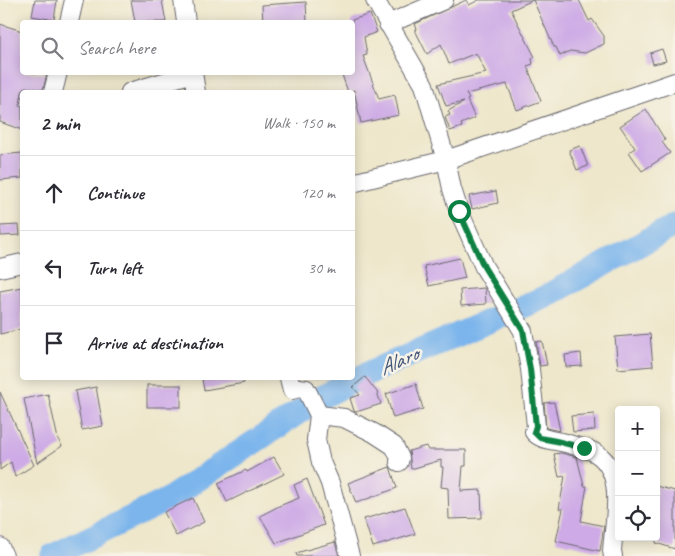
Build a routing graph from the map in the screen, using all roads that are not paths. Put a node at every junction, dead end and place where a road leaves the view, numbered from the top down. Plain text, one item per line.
1 (74, 0) edge
2 (183, 0) edge
3 (375, 0) edge
4 (444, 0) edge
5 (69, 20) edge
6 (186, 20) edge
7 (388, 24) junction
8 (57, 75) edge
9 (186, 75) edge
10 (193, 75) edge
11 (675, 82) edge
12 (54, 90) edge
13 (137, 90) edge
14 (196, 90) edge
15 (446, 160) junction
16 (355, 182) edge
17 (20, 263) edge
18 (1, 265) edge
19 (290, 380) edge
20 (319, 415) junction
21 (399, 462) dead end
22 (0, 547) edge
23 (4, 556) edge
24 (350, 556) edge
25 (613, 556) edge

1 - 5 street
2 - 6 street
3 - 7 street
4 - 7 street
7 - 15 street
8 - 12 street
9 - 13 street
10 - 14 street
11 - 15 street
15 - 16 street
15 - 25 street
17 - 18 street
19 - 20 street
20 - 21 street
20 - 24 street
22 - 23 street

